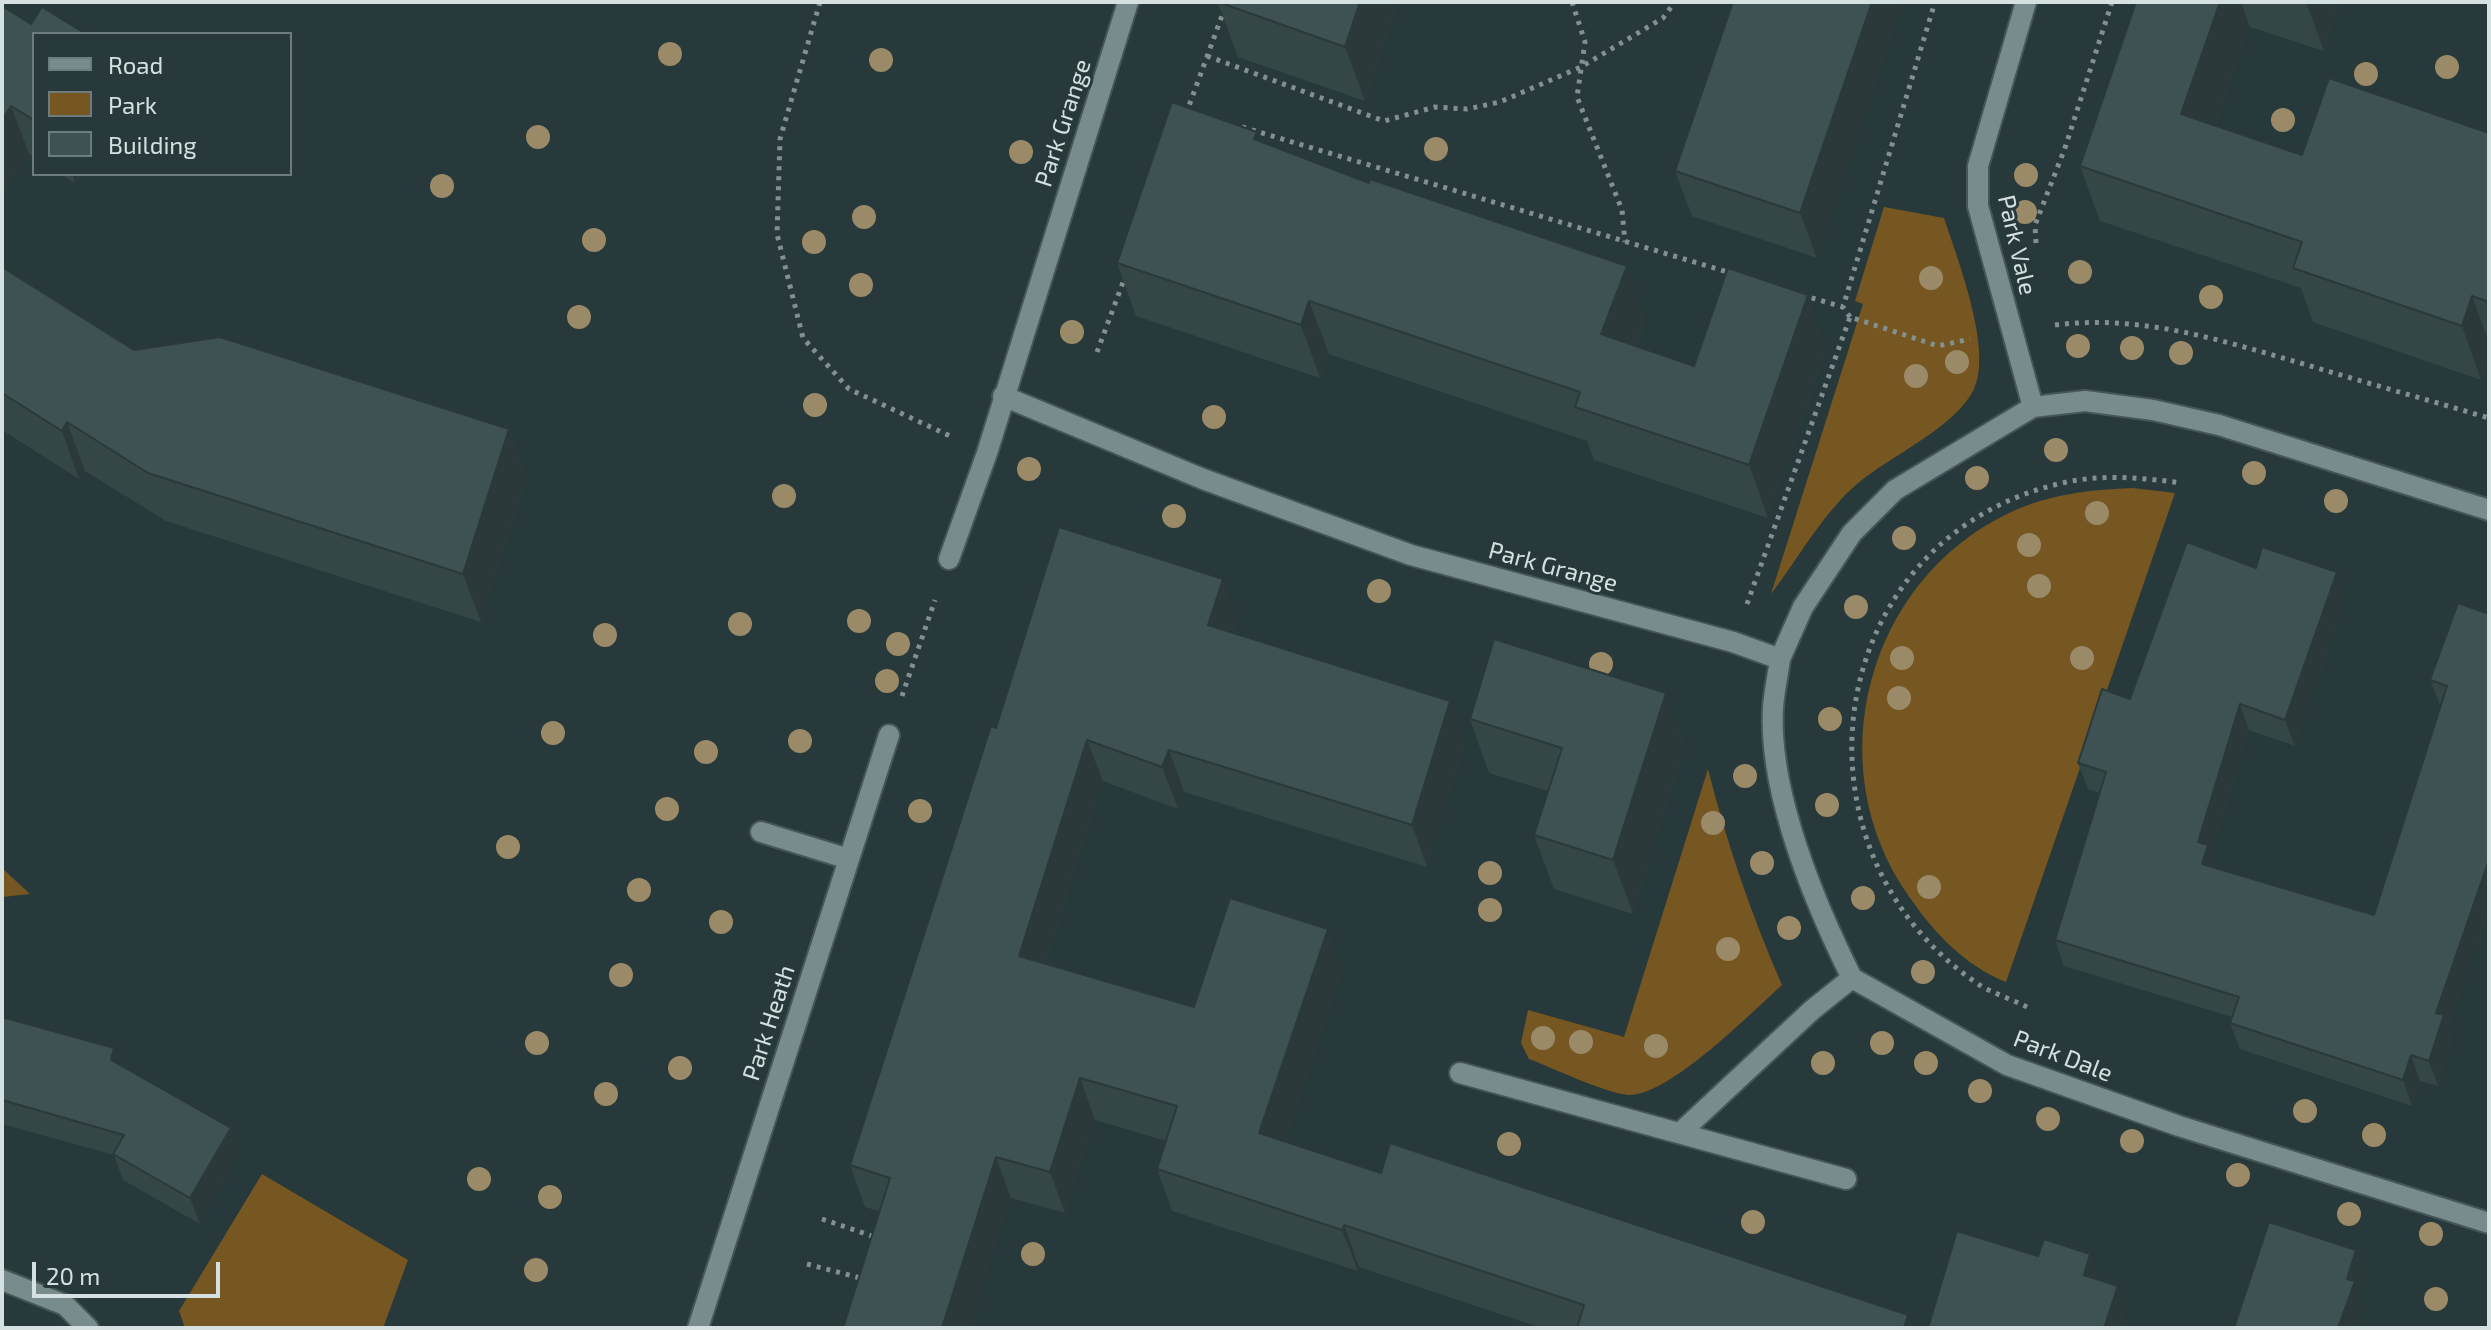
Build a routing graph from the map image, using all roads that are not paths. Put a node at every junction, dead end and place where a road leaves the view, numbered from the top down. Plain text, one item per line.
1 (1128, 2) edge
2 (2026, 2) edge
3 (1003, 396) junction
4 (2033, 407) junction
5 (2489, 510) edge
6 (949, 559) road end
7 (1780, 659) junction
8 (889, 735) road end
9 (761, 832) dead end
10 (849, 859) junction
11 (1852, 978) junction
12 (1460, 1073) dead end
13 (1681, 1132) junction
14 (1846, 1179) dead end
15 (2489, 1223) edge
16 (2, 1280) edge
17 (88, 1328) edge
18 (698, 1328) edge

1 - 3 street, Park Grange
2 - 4 street, Park Vale
3 - 6 street, Park Grange
3 - 7 street, Park Grange
4 - 5 street
4 - 7 street
7 - 11 street
8 - 10 street, Park Heath
9 - 10 street
10 - 18 street, Park Heath
11 - 13 street
11 - 15 street, Park Dale
12 - 13 street
13 - 14 street
16 - 17 street

